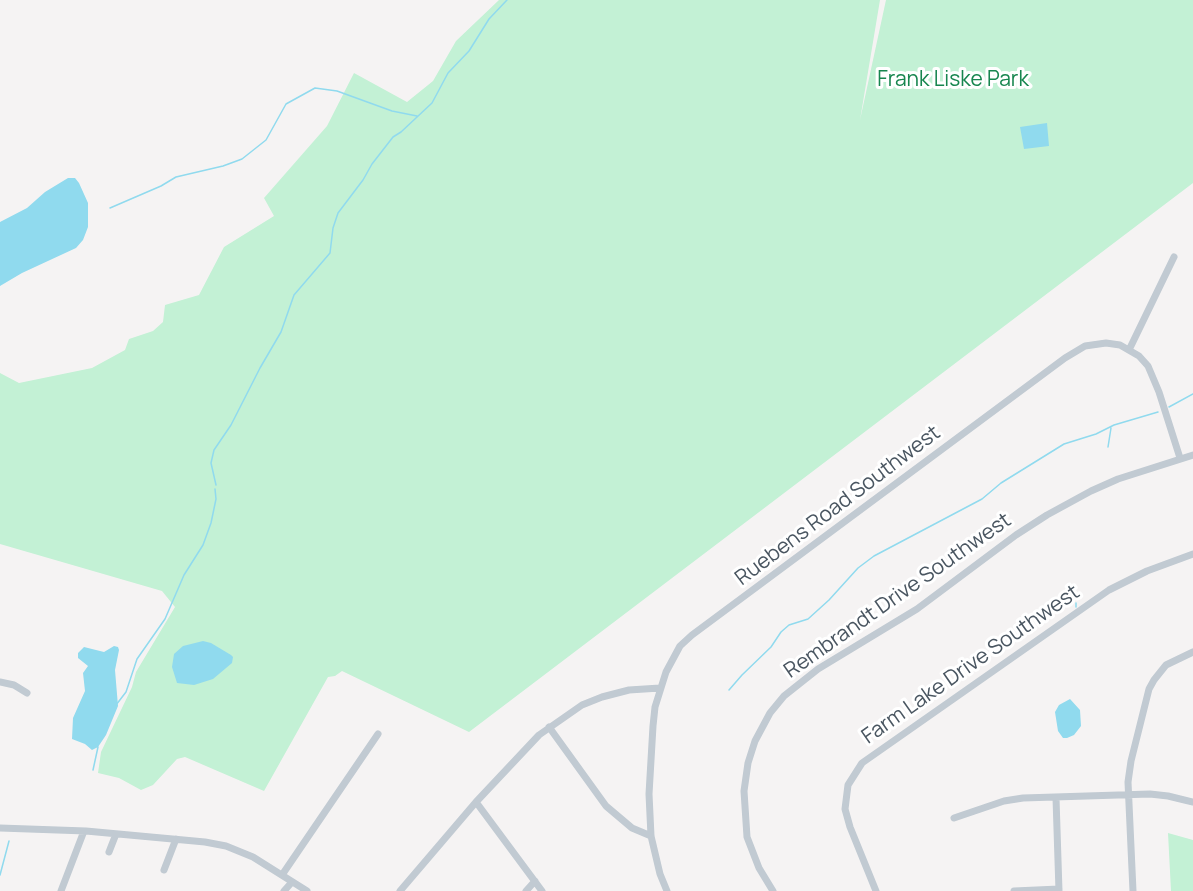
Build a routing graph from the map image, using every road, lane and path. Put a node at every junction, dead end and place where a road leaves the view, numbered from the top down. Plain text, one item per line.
1 (1174, 256) dead end
2 (1129, 350) junction
3 (1193, 455) edge
4 (1180, 458) junction
5 (1193, 554) edge
6 (1193, 652) edge
7 (0, 682) edge
8 (660, 687) junction
9 (27, 693) dead end
10 (549, 727) junction
11 (378, 734) dead end
12 (1129, 795) junction
13 (1056, 798) junction
14 (476, 802) junction
15 (1193, 802) edge
16 (954, 818) dead end
17 (0, 828) edge
18 (84, 831) junction
19 (116, 834) junction
20 (651, 836) junction
21 (176, 839) junction
22 (109, 852) dead end
23 (164, 870) dead end
24 (282, 875) junction
25 (535, 881) junction
26 (292, 882) junction
27 (1059, 890) edge
28 (61, 891) edge
29 (284, 891) edge
30 (307, 891) edge
31 (400, 891) edge
32 (526, 891) edge
33 (542, 891) edge
34 (667, 891) edge
35 (773, 891) edge
36 (876, 891) edge
37 (1014, 891) edge
38 (1133, 891) edge

1 - 2 street
2 - 4 street
2 - 8 street, Ruebens Road Southwest
3 - 4 street, Rembrandt Drive Southwest
4 - 35 street, Rembrandt Drive Southwest
5 - 36 street, Farm Lake Drive Southwest
6 - 12 street
7 - 9 street
8 - 10 street
8 - 20 street, Ruebens Road Southwest
10 - 14 street
10 - 20 street
11 - 24 street
12 - 13 street
12 - 15 street
12 - 38 street
13 - 16 street
13 - 27 street
14 - 25 street
14 - 31 street
17 - 18 street
18 - 19 street
18 - 28 street
19 - 21 street
19 - 22 street
20 - 34 street, Ruebens Road Southwest
21 - 23 street
21 - 24 street
24 - 26 street
25 - 32 street
25 - 33 street
26 - 29 street
26 - 30 street
27 - 37 street

